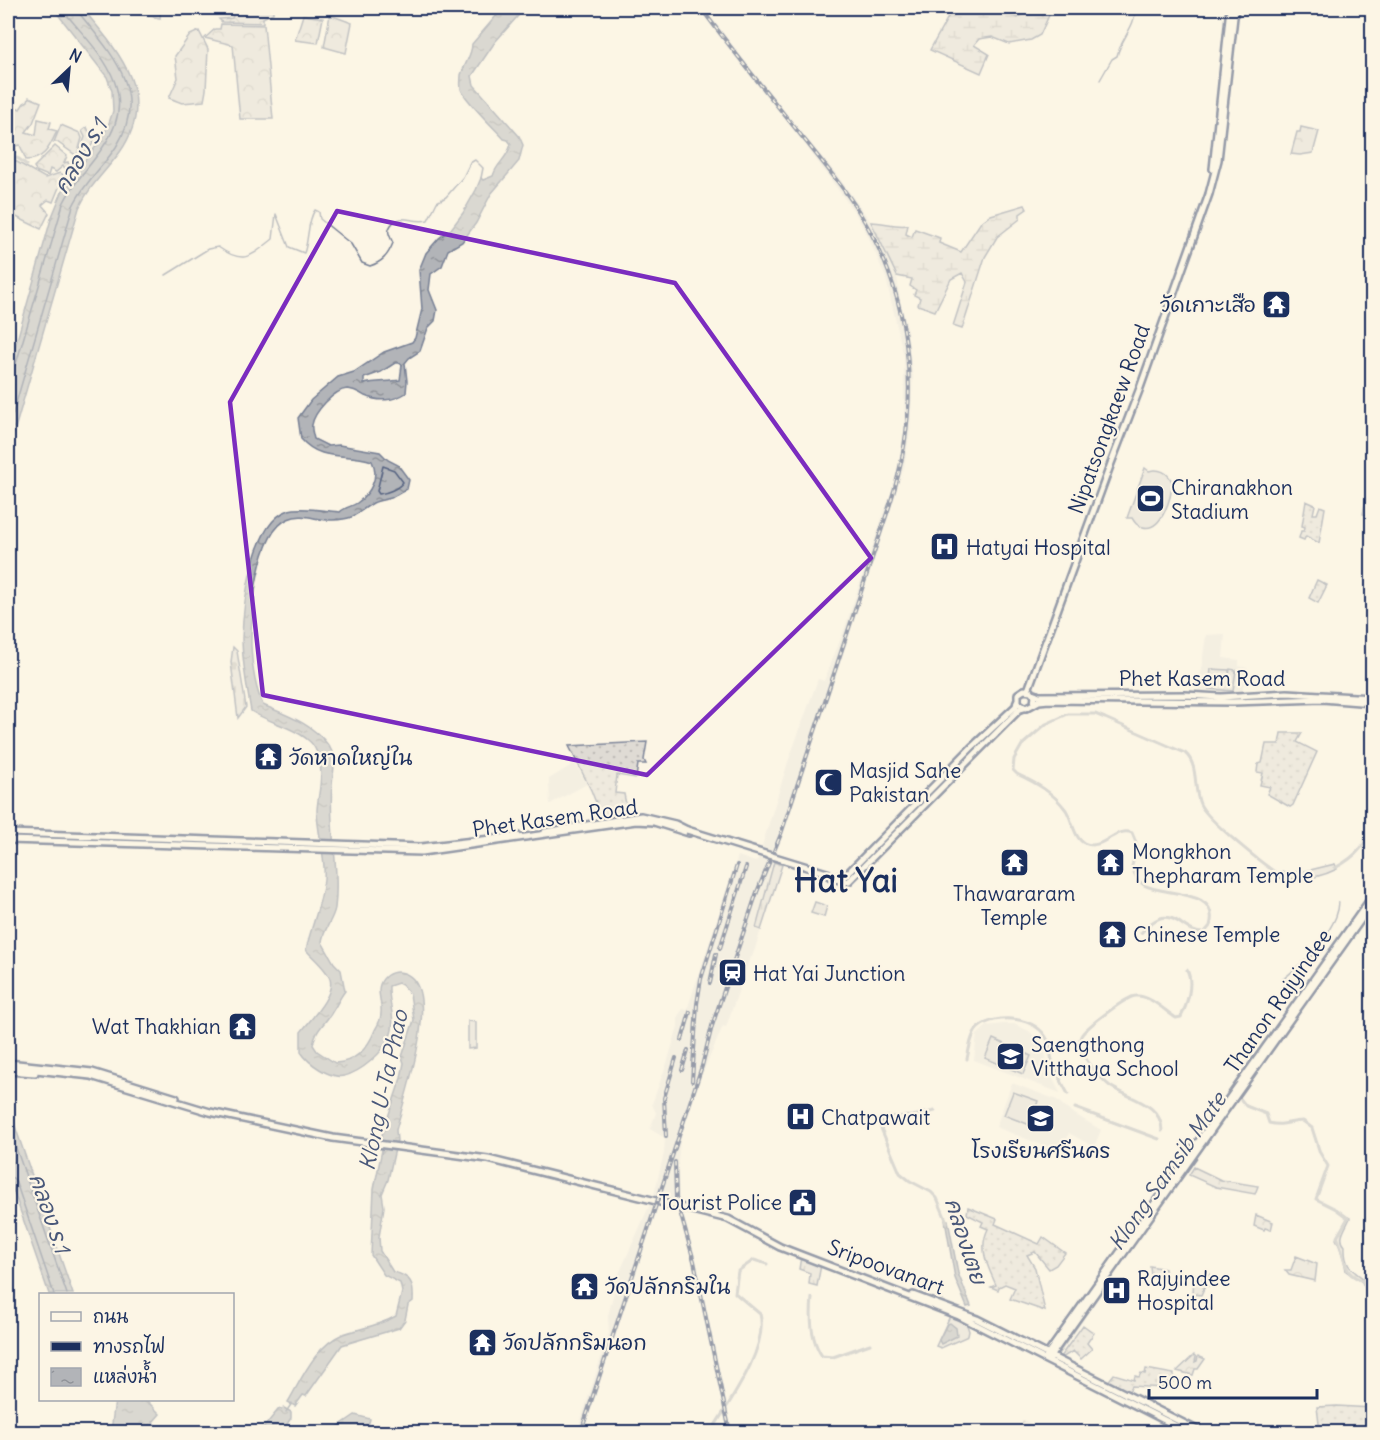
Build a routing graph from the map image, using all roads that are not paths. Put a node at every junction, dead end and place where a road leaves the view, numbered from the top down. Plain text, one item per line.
1 (1230, 8) edge
2 (1236, 8) edge
3 (1213, 177) junction
4 (1030, 691) junction
5 (1095, 698) junction
6 (1185, 698) junction
7 (1372, 698) edge
8 (1017, 700) junction
9 (1034, 703) junction
10 (1372, 703) edge
11 (1026, 708) junction
12 (8, 833) edge
13 (66, 838) junction
14 (8, 840) edge
15 (830, 875) junction
16 (1372, 897) edge
17 (1372, 904) edge
18 (1331, 959) junction
19 (10, 1065) edge
20 (79, 1072) junction
21 (1048, 1359) junction
22 (1126, 1398) junction
23 (1188, 1432) edge
24 (1201, 1432) edge

1 - 3 main road
2 - 3 main road
3 - 4 main road, Nipatsongkaew Road
4 - 5 main road, Phet Kasem Road
4 - 8 main road
4 - 9 main road
5 - 6 main road, Phet Kasem Road
5 - 9 main road, Phet Kasem Road
6 - 7 main road, Phet Kasem Road
6 - 10 main road, Phet Kasem Road
8 - 11 main road
8 - 15 main road
9 - 11 main road
11 - 15 main road, Phet Kasem Road
12 - 13 main road, Phet Kasem Road
13 - 14 main road, Phet Kasem Road
13 - 15 main road, Phet Kasem Road, bridge
16 - 18 main road, Thanon Rajyindee
17 - 18 main road
18 - 21 main road, Thanon Rajyindee
19 - 20 main road
19 - 20 main road
20 - 21 main road, Sripoovanart
21 - 22 main road
22 - 23 main road
22 - 24 main road

